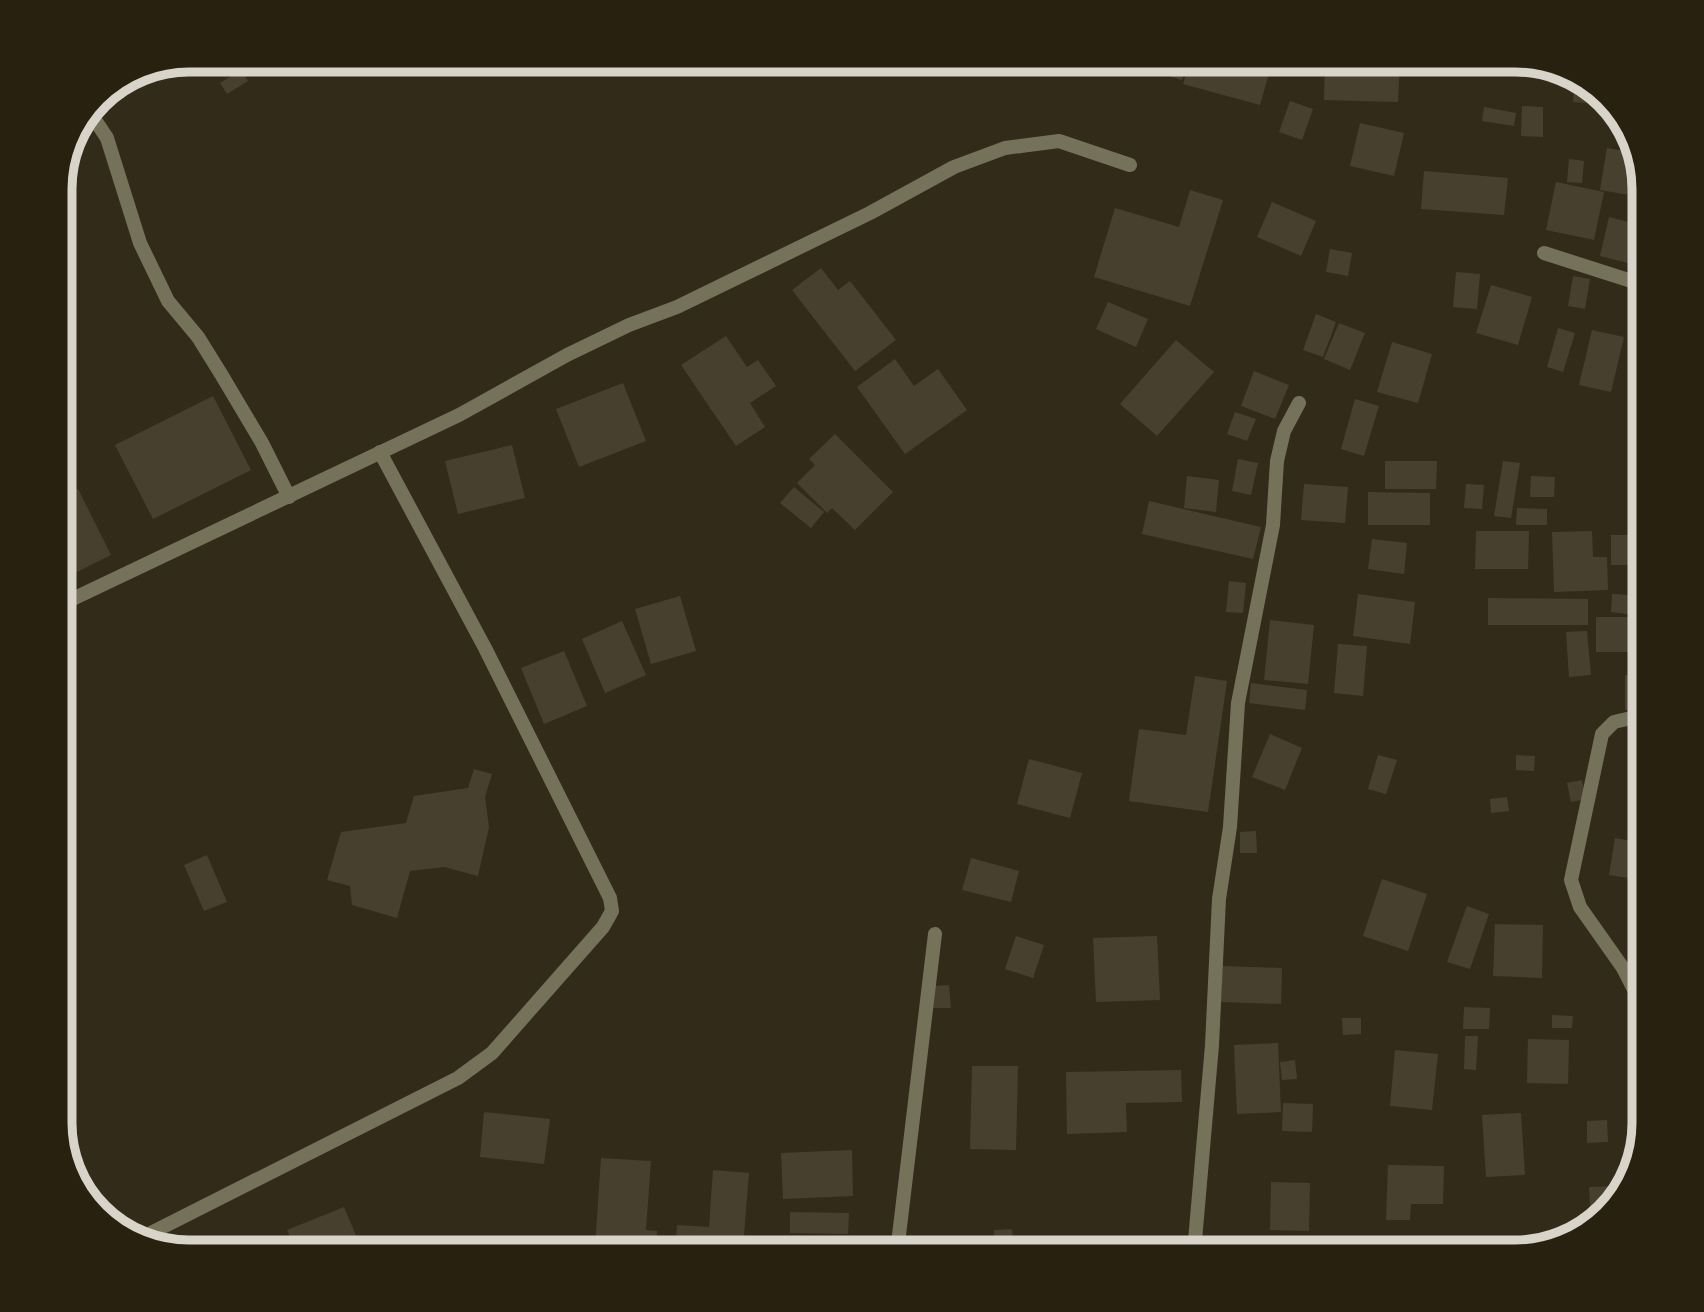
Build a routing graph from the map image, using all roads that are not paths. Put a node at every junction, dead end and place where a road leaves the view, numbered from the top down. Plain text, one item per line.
1 (95, 119) edge
2 (1130, 165) dead end
3 (1544, 253) dead end
4 (1632, 281) edge
5 (1298, 403) dead end
6 (380, 452) junction
7 (289, 497) junction
8 (72, 599) edge
9 (1632, 718) edge
10 (935, 934) dead end
11 (1632, 986) edge
12 (150, 1234) edge
13 (898, 1240) edge
14 (1195, 1240) edge

1 - 7 street
2 - 6 street
3 - 4 street
5 - 14 street
6 - 7 street
6 - 12 street
7 - 8 street
9 - 11 street
10 - 13 street

